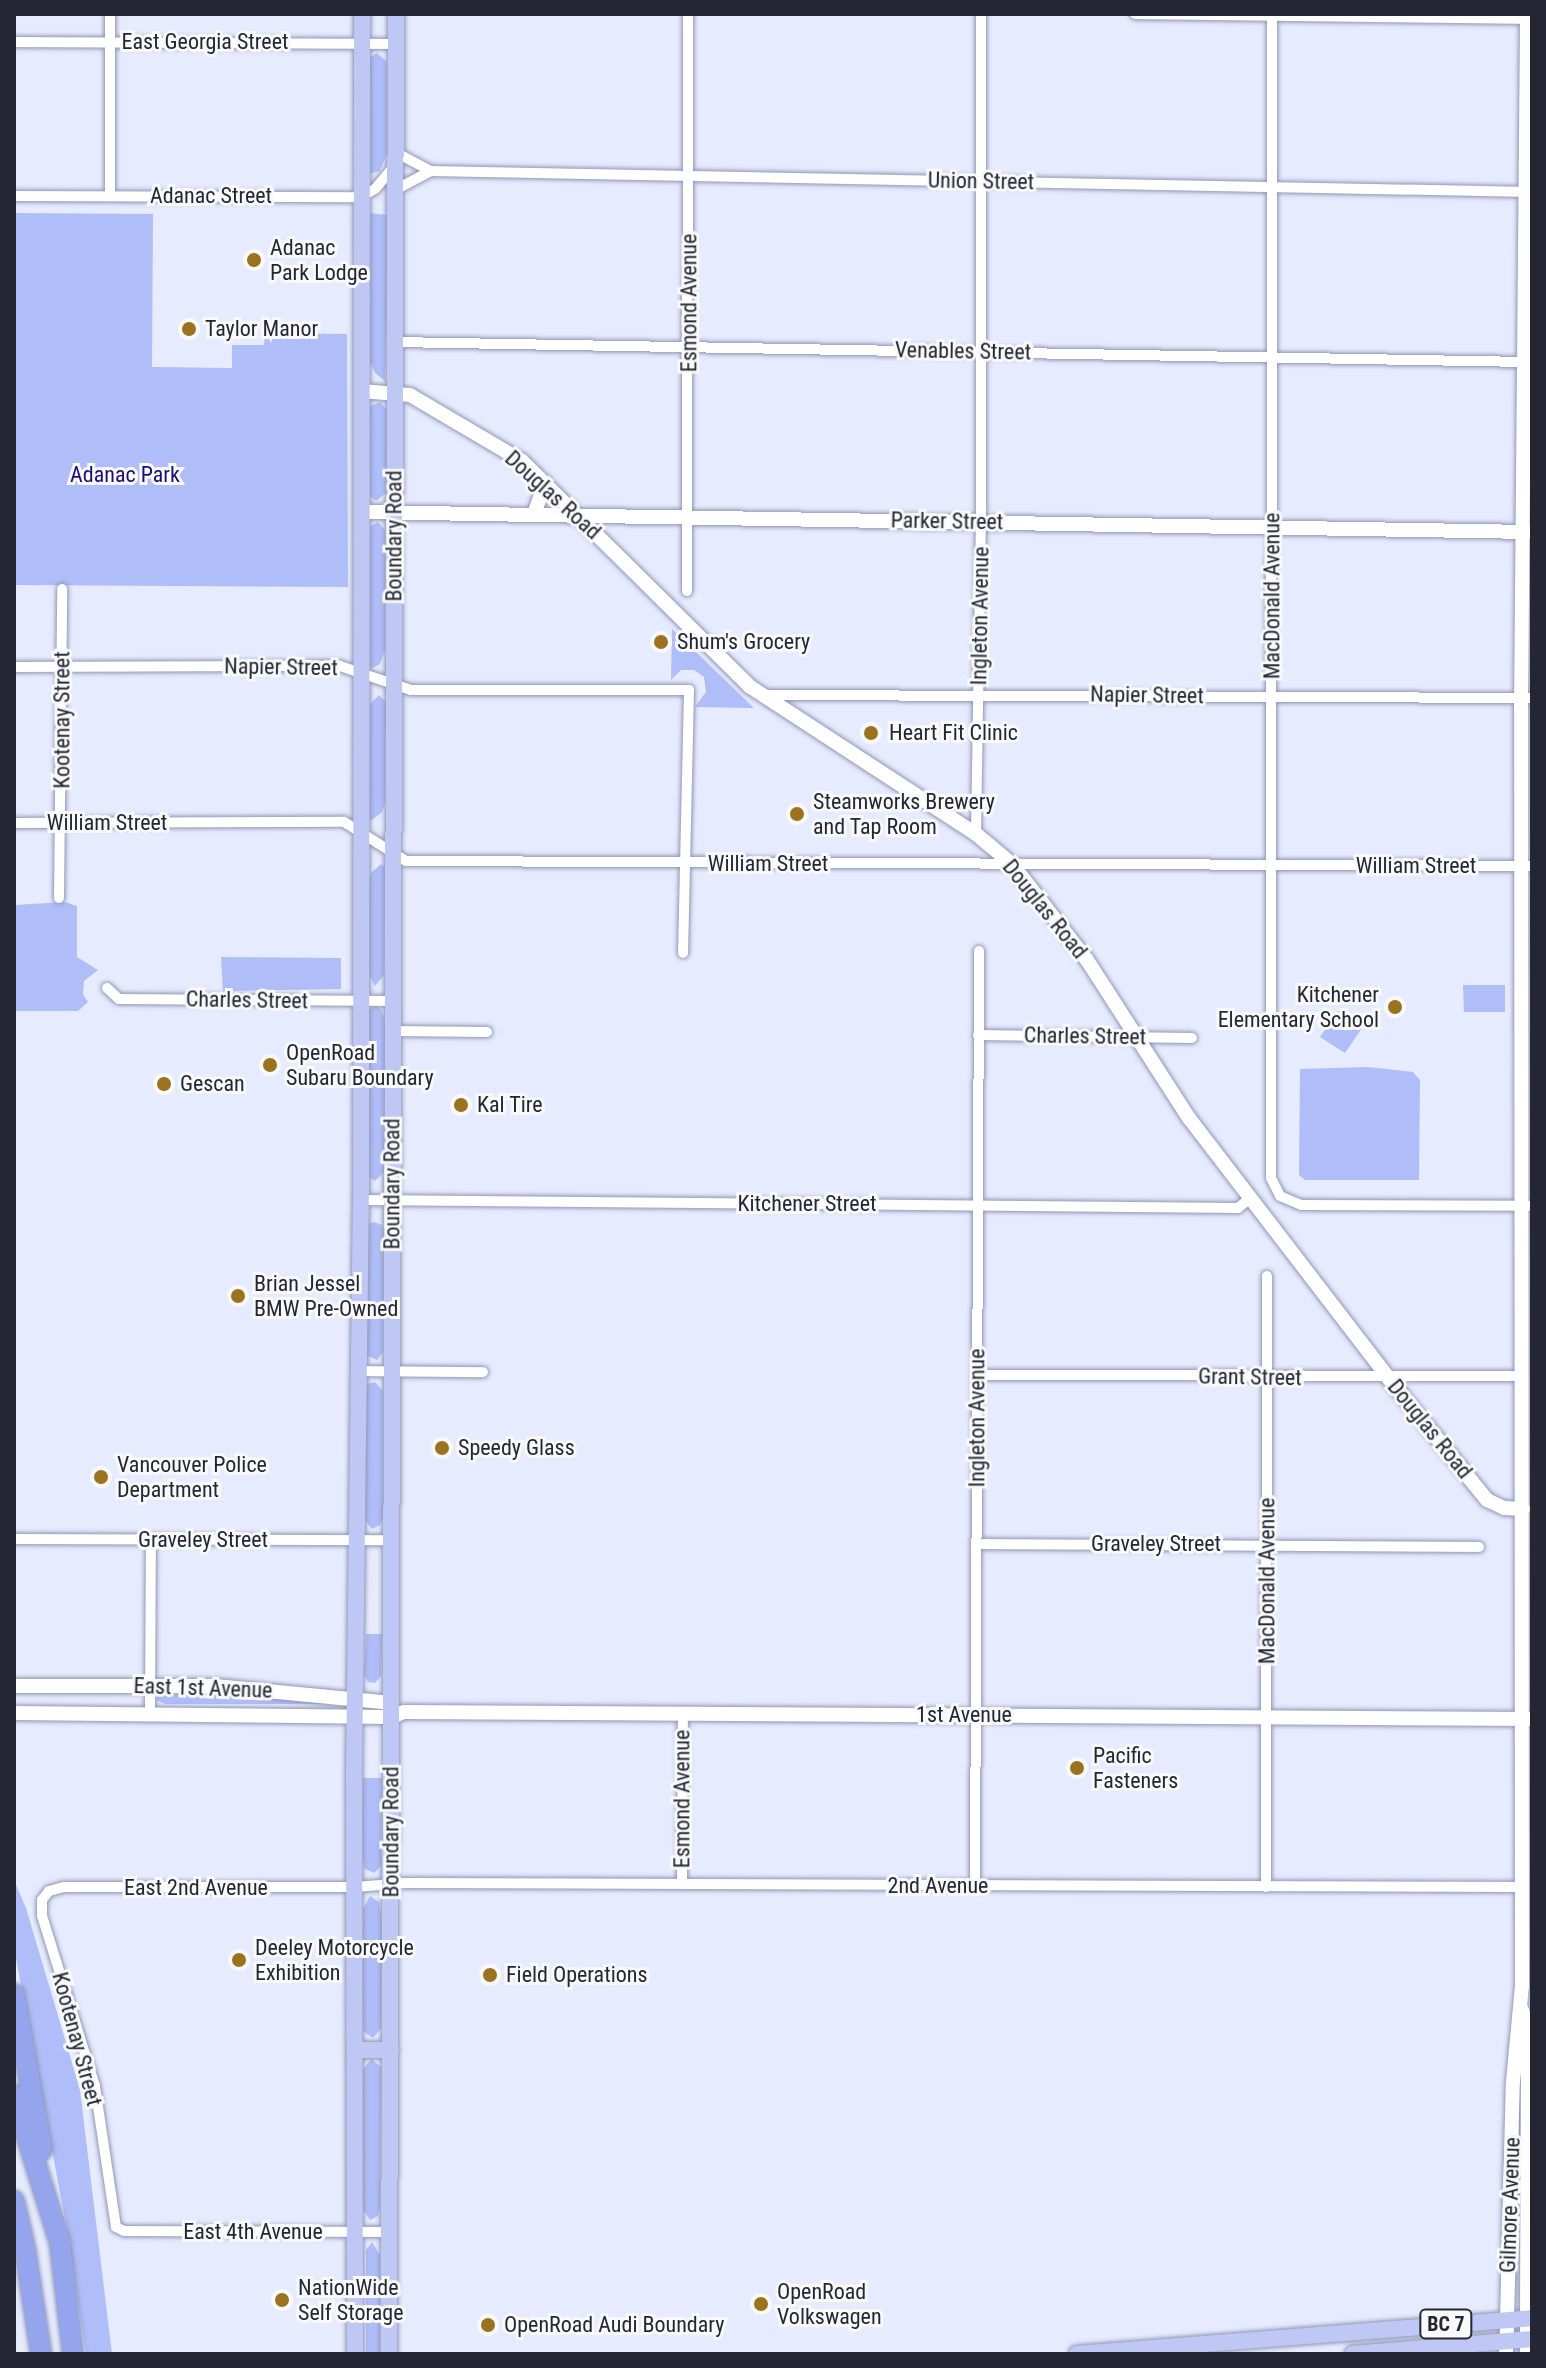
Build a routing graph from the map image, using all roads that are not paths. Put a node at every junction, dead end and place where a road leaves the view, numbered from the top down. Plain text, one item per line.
1 (110, 14) edge
2 (362, 14) edge
3 (396, 14) edge
4 (688, 14) edge
5 (981, 14) edge
6 (1135, 14) edge
7 (1272, 15) edge
8 (1529, 18) edge
9 (14, 42) edge
10 (110, 42) junction
11 (361, 43) junction
12 (395, 44) junction
13 (395, 159) junction
14 (430, 171) junction
15 (689, 177) junction
16 (981, 181) junction
17 (1272, 186) junction
18 (395, 190) junction
19 (1530, 192) edge
20 (14, 196) edge
21 (110, 196) junction
22 (361, 197) junction
23 (394, 342) junction
24 (689, 347) junction
25 (980, 351) junction
26 (1273, 357) junction
27 (1528, 362) edge
28 (361, 391) junction
29 (394, 392) junction
30 (545, 483) junction
31 (362, 512) junction
32 (394, 513) junction
33 (534, 514) junction
34 (580, 516) junction
35 (614, 516) junction
36 (686, 518) junction
37 (981, 521) junction
38 (1273, 527) junction
39 (1527, 532) edge
40 (608, 547) junction
41 (62, 589) dead end
42 (687, 591) dead end
43 (14, 667) edge
44 (62, 667) junction
45 (361, 672) junction
46 (392, 684) junction
47 (979, 693) junction
48 (761, 695) junction
49 (1272, 696) junction
50 (1527, 698) edge
51 (14, 823) edge
52 (61, 823) junction
53 (360, 831) junction
54 (976, 834) junction
55 (392, 852) junction
56 (685, 864) junction
57 (1012, 864) junction
58 (1269, 865) junction
59 (1526, 866) edge
60 (59, 898) dead end
61 (979, 951) dead end
62 (683, 953) dead end
63 (107, 988) dead end
64 (361, 1001) junction
65 (392, 1001) junction
66 (392, 1031) junction
67 (487, 1032) dead end
68 (978, 1035) junction
69 (1136, 1037) junction
70 (1192, 1038) dead end
71 (1249, 1199) junction
72 (360, 1200) junction
73 (392, 1200) junction
74 (977, 1205) junction
75 (1527, 1207) edge
76 (1267, 1276) dead end
77 (358, 1371) junction
78 (392, 1371) junction
79 (483, 1372) dead end
80 (978, 1375) junction
81 (1266, 1376) junction
82 (1522, 1376) junction
83 (1389, 1379) junction
84 (1523, 1509) junction
85 (14, 1539) edge
86 (151, 1540) junction
87 (391, 1540) junction
88 (357, 1541) junction
89 (977, 1544) junction
90 (1267, 1545) junction
91 (1479, 1547) dead end
92 (14, 1686) edge
93 (151, 1686) junction
94 (355, 1707) junction
95 (396, 1710) junction
96 (14, 1713) edge
97 (150, 1713) junction
98 (683, 1714) junction
99 (975, 1715) junction
100 (1268, 1717) junction
101 (1528, 1719) edge
102 (391, 1884) junction
103 (682, 1884) junction
104 (975, 1886) junction
105 (355, 1887) junction
106 (1266, 1887) junction
107 (1522, 1887) junction
108 (42, 1900) joint
109 (1527, 1968) edge
110 (14, 1994) edge
111 (1522, 2010) junction
112 (356, 2050) junction
113 (391, 2050) junction
114 (14, 2095) edge
115 (14, 2201) edge
116 (14, 2215) edge
117 (116, 2227) joint
118 (355, 2232) junction
119 (391, 2232) junction
120 (60, 2243) junction
121 (25, 2249) junction
122 (1529, 2318) edge
123 (1507, 2320) junction
124 (1529, 2344) edge
125 (1506, 2347) edge
126 (41, 2354) edge
127 (73, 2354) edge
128 (355, 2354) edge
129 (389, 2354) edge
130 (1077, 2354) edge
131 (1353, 2354) edge

1 - 10 street
2 - 11 main road, Boundary Road
3 - 12 main road, Boundary Road
4 - 15 street, Esmond Avenue
5 - 16 street, Ingleton Avenue
6 - 7 street
7 - 8 street
7 - 17 street, MacDonald Avenue
8 - 19 street, Gilmore Avenue
9 - 10 street, East Georgia Street
10 - 11 street, East Georgia Street
10 - 21 street
11 - 12 street, East Georgia Street
11 - 22 main road, Boundary Road
12 - 13 main road, Boundary Road
13 - 14 street, Union Street
13 - 18 main road, Boundary Road
13 - 22 street
14 - 15 street, Union Street
14 - 18 street, Union Street
15 - 16 street, Union Street
15 - 24 street, Esmond Avenue
16 - 17 street, Union Street
16 - 25 street, Ingleton Avenue
17 - 19 street, Union Street
17 - 26 street, MacDonald Avenue
18 - 23 main road, Boundary Road
19 - 27 street, Gilmore Avenue
20 - 21 street, Adanac Street
21 - 22 street, Adanac Street
22 - 28 main road, Boundary Road
23 - 24 street, Venables Street
23 - 29 main road, Boundary Road
24 - 25 street, Venables Street
24 - 36 street, Esmond Avenue
25 - 26 street, Venables Street
25 - 37 street, Ingleton Avenue
26 - 27 street, Venables Street
26 - 38 street, MacDonald Avenue
27 - 39 street, Gilmore Avenue
28 - 29 street, Douglas Road
28 - 31 main road, Boundary Road
29 - 30 street, Douglas Road
29 - 32 main road, Boundary Road
30 - 33 street
30 - 34 street, Douglas Road
31 - 32 street, Parker Street
31 - 45 main road, Boundary Road
32 - 33 street, Parker Street
32 - 46 main road, Boundary Road
33 - 34 street, Parker Street
34 - 35 street, Parker Street
34 - 40 street, Douglas Road
35 - 36 street, Parker Street
35 - 40 street
36 - 37 street, Parker Street
36 - 42 street, Esmond Avenue
37 - 38 street, Parker Street
37 - 47 street, Ingleton Avenue
38 - 39 street, Parker Street
38 - 49 street, MacDonald Avenue
39 - 50 street, Gilmore Avenue
40 - 48 street, Douglas Road
41 - 44 street, Kootenay Street
43 - 44 street, Napier Street
44 - 45 street, Napier Street
44 - 52 street, Kootenay Street
45 - 46 street, Napier Street
45 - 53 main road, Boundary Road
46 - 55 main road, Boundary Road
46 - 56 street, Napier Street
47 - 48 street, Napier Street
47 - 49 street, Napier Street
47 - 54 street, Ingleton Avenue
48 - 54 street, Douglas Road
49 - 50 street, Napier Street
49 - 58 street, MacDonald Avenue
50 - 59 street, Gilmore Avenue
51 - 52 street, William Street
52 - 53 street, William Street
52 - 60 street, Kootenay Street
53 - 55 street, William Street
53 - 64 main road, Boundary Road
54 - 57 street, Douglas Road
55 - 56 street, William Street
55 - 65 main road, Boundary Road
56 - 57 street, William Street
56 - 62 street
57 - 58 street, William Street
57 - 69 street, Douglas Road
58 - 59 street, William Street
58 - 75 street, MacDonald Avenue
59 - 75 street, Gilmore Avenue
61 - 68 street, Ingleton Avenue
63 - 64 street, Charles Street
64 - 65 street, Charles Street
64 - 72 main road, Boundary Road
65 - 66 main road, Boundary Road
66 - 67 street
66 - 73 main road, Boundary Road
68 - 69 street, Charles Street
68 - 74 street, Ingleton Avenue
69 - 70 street, Charles Street
69 - 71 street, Douglas Road
71 - 74 street, Kitchener Street
71 - 83 street, Douglas Road
72 - 73 street, Kitchener Street
72 - 77 main road, Boundary Road
73 - 74 street, Kitchener Street
73 - 78 main road, Boundary Road
74 - 80 street, Ingleton Avenue
75 - 82 street, Gilmore Avenue
76 - 81 street, MacDonald Avenue
77 - 78 street
77 - 88 main road, Boundary Road
78 - 79 street
78 - 87 main road, Boundary Road
80 - 81 street, Grant Street
80 - 89 street, Ingleton Avenue
81 - 83 street, Grant Street
81 - 90 street, MacDonald Avenue
82 - 83 street, Grant Street
82 - 84 street, Gilmore Avenue
83 - 84 street, Douglas Road
84 - 101 street, Gilmore Avenue
85 - 86 street, Graveley Street
86 - 88 street, Graveley Street
86 - 93 street
87 - 88 street, Graveley Street
87 - 95 main road, Boundary Road
88 - 94 main road, Boundary Road
89 - 90 street, Graveley Street
89 - 99 street, Ingleton Avenue
90 - 91 street, Graveley Street
90 - 100 street, MacDonald Avenue
92 - 93 street, East 1st Avenue
93 - 94 street, East 1st Avenue
93 - 97 street
94 - 95 street, East 1st Avenue
94 - 97 street, East 1st Avenue
94 - 105 main road, Boundary Road
95 - 98 street, 1st Avenue
95 - 102 main road, Boundary Road
96 - 97 street, East 1st Avenue
98 - 99 street, 1st Avenue
98 - 103 street, Esmond Avenue
99 - 100 street, 1st Avenue
99 - 104 street, Ingleton Avenue
100 - 101 street, 1st Avenue
100 - 106 street, MacDonald Avenue
101 - 107 street, Gilmore Avenue
102 - 103 street, 2nd Avenue
102 - 105 street, 2nd Avenue
102 - 113 main road, Boundary Road
103 - 104 street, 2nd Avenue
104 - 106 street, 2nd Avenue
105 - 108 street, East 2nd Avenue
105 - 112 main road, Boundary Road
106 - 107 street, 2nd Avenue
107 - 109 street, Gilmore Avenue
108 - 117 street, Kootenay Street
109 - 111 street, Gilmore Avenue
110 - 120 highway
111 - 122 street, Gilmore Avenue
111 - 123 street, Gilmore Avenue
112 - 113 main road
112 - 118 main road, Boundary Road
113 - 119 main road, Boundary Road
114 - 120 highway
115 - 121 highway
116 - 121 highway
117 - 118 street, East 4th Avenue
118 - 119 street, East 4th Avenue
118 - 128 main road, Boundary Road
119 - 129 main road, Boundary Road
120 - 127 highway
121 - 126 highway
122 - 123 main road, BC 7
122 - 124 street, Gilmore Avenue
123 - 125 street, Gilmore Avenue
123 - 130 main road, BC 7
124 - 125 main road, BC 7
125 - 131 main road, BC 7

